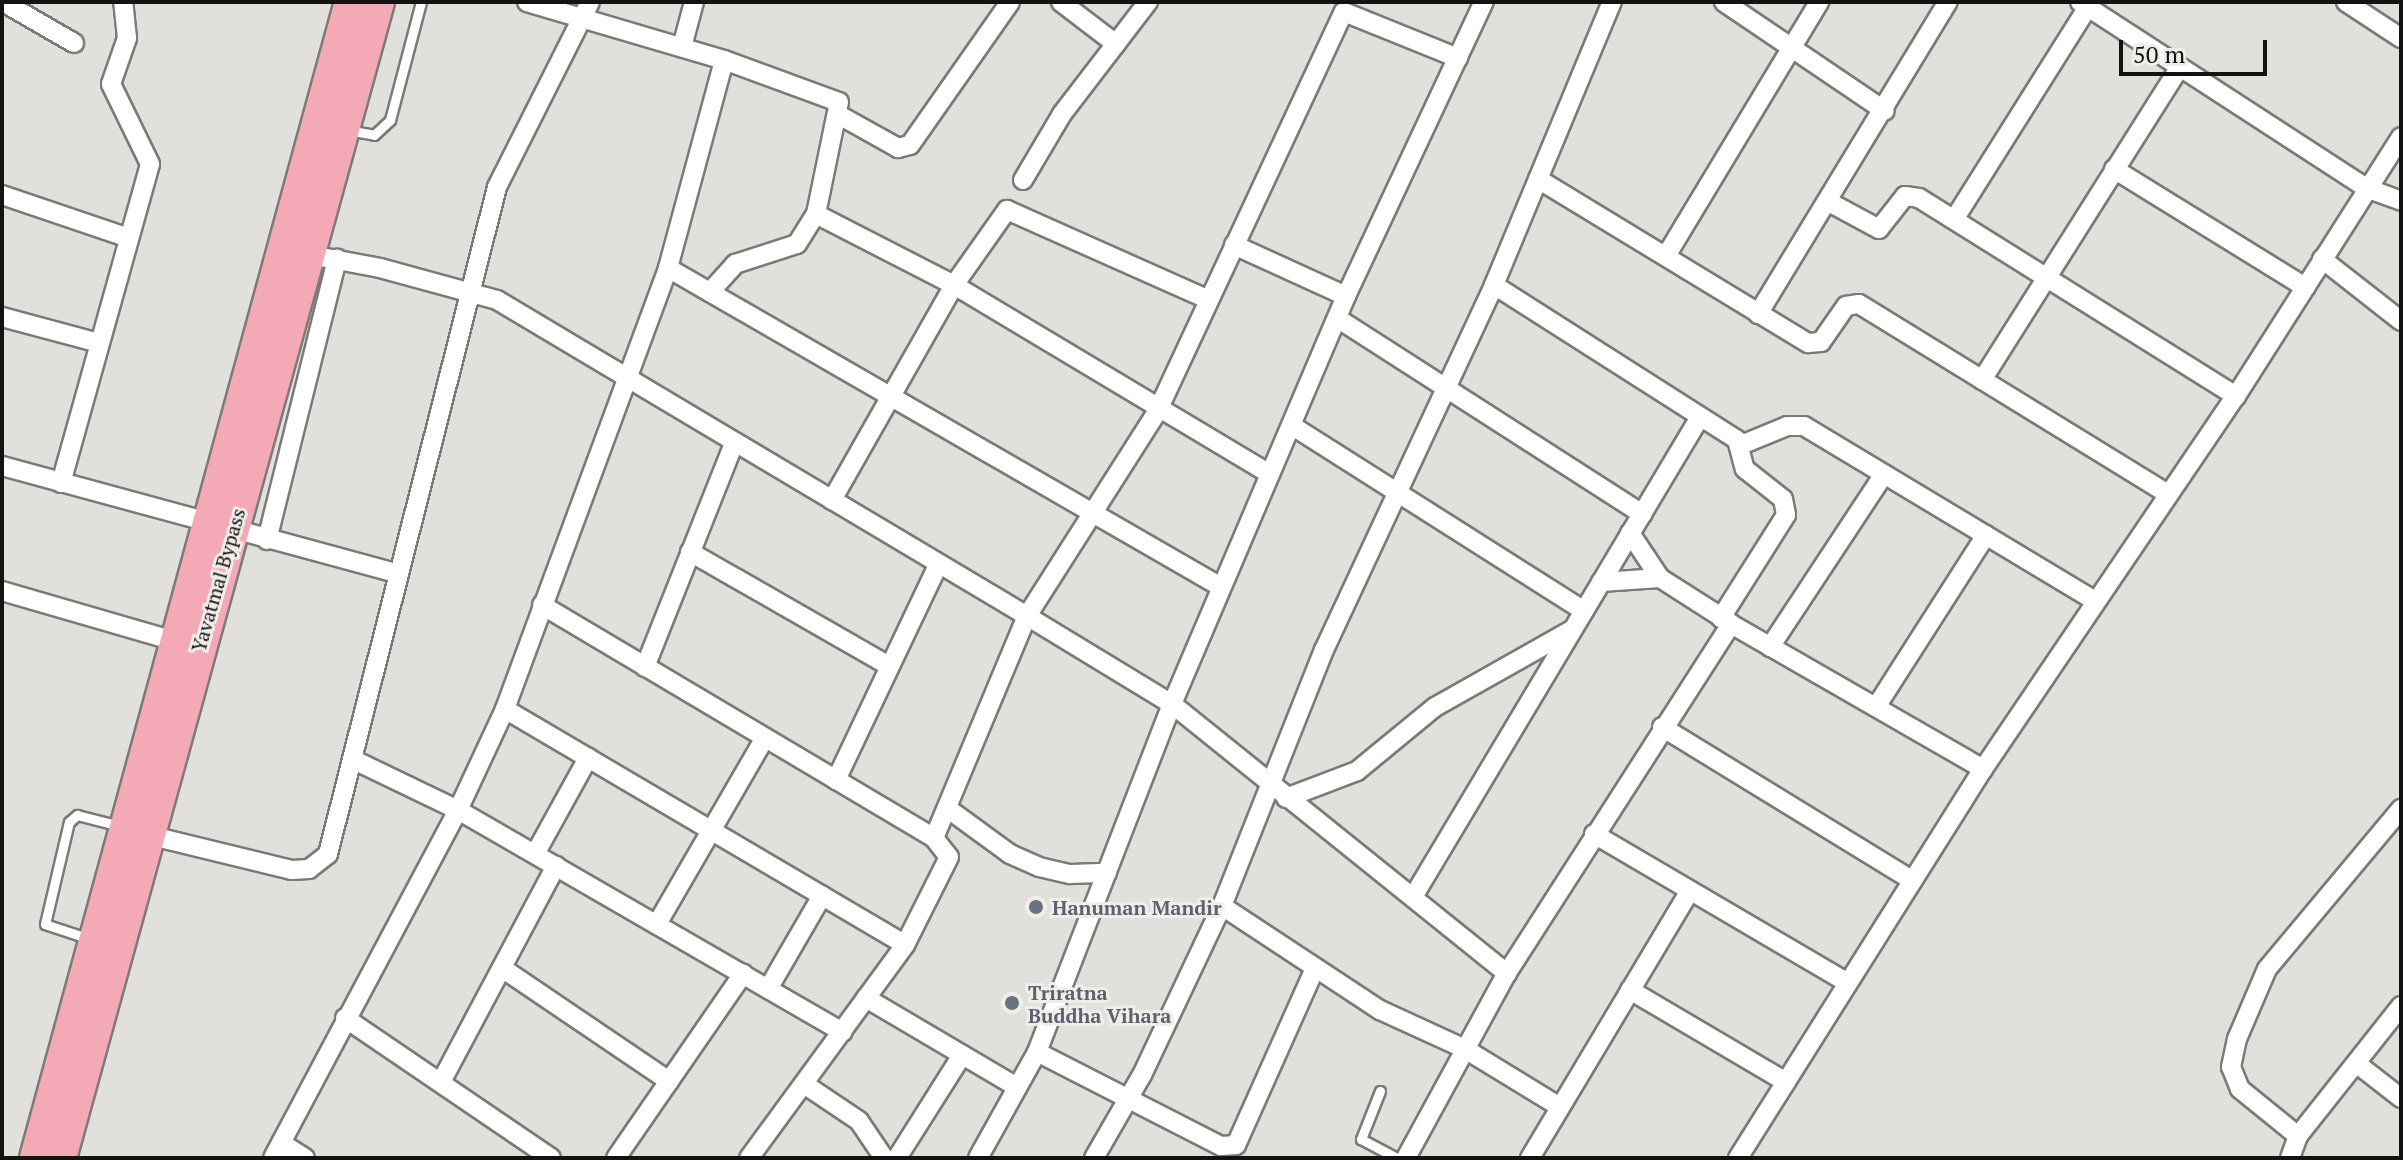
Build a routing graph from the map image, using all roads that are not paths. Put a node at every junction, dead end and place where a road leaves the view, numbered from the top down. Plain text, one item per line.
1 (3, 2) edge
2 (123, 2) edge
3 (350, 2) edge
4 (379, 2) edge
5 (421, 2) edge
6 (527, 2) edge
7 (694, 2) edge
8 (1010, 2) edge
9 (1061, 2) edge
10 (1148, 2) edge
11 (1484, 2) edge
12 (1612, 2) edge
13 (1724, 2) edge
14 (1819, 2) edge
15 (2346, 2) edge
16 (2084, 4) edge
17 (1940, 5) edge
18 (588, 10) edge
19 (2401, 38) edge
20 (74, 43) dead end
21 (1116, 44) junction
22 (682, 47) junction
23 (1789, 47) junction
24 (1458, 58) junction
25 (724, 60) junction
26 (2180, 67) junction
27 (1885, 111) junction
28 (839, 115) junction
29 (345, 129) junction
30 (2401, 137) edge
31 (2114, 169) junction
32 (1538, 179) junction
33 (1023, 180) dead end
34 (2366, 188) junction
35 (2, 195) edge
36 (1827, 201) junction
37 (2401, 201) edge
38 (816, 214) junction
39 (1955, 218) junction
40 (129, 238) junction
41 (1234, 245) junction
42 (309, 255) junction
43 (1666, 256) junction
44 (2322, 259) junction
45 (668, 268) junction
46 (2046, 276) junction
47 (954, 285) junction
48 (1494, 285) junction
49 (2305, 287) junction
50 (471, 290) junction
51 (710, 292) junction
52 (1346, 296) junction
53 (1209, 300) junction
54 (1758, 314) junction
55 (2, 317) edge
56 (1337, 318) junction
57 (2401, 321) edge
58 (99, 343) junction
59 (1982, 380) junction
60 (627, 381) junction
61 (1445, 386) junction
62 (2236, 396) junction
63 (893, 398) junction
64 (1158, 410) junction
65 (1700, 417) junction
66 (1291, 425) junction
67 (734, 443) junction
68 (1741, 445) junction
69 (2, 466) edge
70 (1270, 474) junction
71 (1884, 474) junction
72 (61, 483) junction
73 (1394, 490) junction
74 (2168, 494) junction
75 (832, 500) junction
76 (1642, 514) junction
77 (1091, 515) junction
78 (219, 528) junction
79 (1630, 533) junction
80 (1986, 535) junction
81 (267, 540) junction
82 (690, 552) junction
83 (938, 565) junction
84 (399, 574) junction
85 (1660, 578) junction
86 (1601, 582) junction
87 (1221, 587) junction
88 (2, 591) edge
89 (2095, 601) junction
90 (542, 605) junction
91 (1584, 611) junction
92 (1027, 616) junction
93 (1726, 621) junction
94 (1573, 630) junction
95 (174, 641) junction
96 (1770, 647) junction
97 (889, 666) junction
98 (645, 667) junction
99 (1172, 704) junction
100 (1876, 707) junction
101 (505, 709) junction
102 (1662, 727) junction
103 (765, 738) junction
104 (588, 758) junction
105 (352, 759) junction
106 (1983, 769) junction
107 (836, 780) junction
108 (1271, 786) junction
109 (1286, 798) junction
110 (947, 808) junction
111 (2401, 809) edge
112 (458, 810) junction
113 (136, 831) junction
114 (712, 831) junction
115 (1594, 834) junction
116 (934, 838) junction
117 (535, 854) junction
118 (556, 866) junction
119 (1107, 873) junction
120 (1913, 881) junction
121 (1690, 891) junction
122 (822, 896) junction
123 (1413, 897) junction
124 (1222, 906) junction
125 (657, 924) junction
126 (93, 940) junction
127 (905, 945) junction
128 (502, 968) junction
129 (1315, 968) junction
130 (1507, 973) junction
131 (743, 974) junction
132 (1848, 983) junction
133 (768, 989) junction
134 (1630, 990) junction
135 (866, 998) junction
136 (2401, 1006) edge
137 (345, 1018) junction
138 (842, 1032) junction
139 (1465, 1049) junction
140 (1037, 1052) junction
141 (962, 1055) junction
142 (2356, 1063) junction
143 (669, 1081) junction
144 (441, 1082) junction
145 (1786, 1082) junction
146 (804, 1084) junction
147 (1017, 1087) junction
148 (1380, 1091) dead end
149 (1130, 1097) junction
150 (2401, 1098) edge
151 (1560, 1107) junction
152 (2298, 1136) junction
153 (277, 1150) edge
154 (983, 1156) edge
155 (35, 1158) edge
156 (61, 1158) edge
157 (305, 1158) edge
158 (551, 1158) edge
159 (616, 1158) edge
160 (749, 1158) edge
161 (884, 1158) edge
162 (897, 1158) edge
163 (1094, 1158) edge
164 (1396, 1158) edge
165 (1406, 1158) edge
166 (1530, 1158) edge
167 (1738, 1158) edge
168 (2290, 1158) edge

1 - 20 street
2 - 40 street
3 - 42 main road, Yavatmal Bypass
4 - 29 main road, Yavatmal Bypass
5 - 29 lane
6 - 18 street
7 - 22 street
8 - 28 street
9 - 21 street
10 - 21 street
11 - 24 street
12 - 32 street
13 - 23 street
14 - 23 street
15 - 19 street
16 - 26 street
16 - 39 street
17 - 27 street
18 - 22 street
18 - 50 street
21 - 33 street
22 - 25 street
23 - 27 street
23 - 43 street
24 - 41 street
24 - 52 street
25 - 28 street
25 - 45 street
26 - 31 street
26 - 34 street
27 - 36 street
28 - 38 street
29 - 42 main road, Yavatmal Bypass
30 - 34 street
31 - 46 street
31 - 49 street
32 - 43 street
32 - 48 street
34 - 37 street
34 - 44 street
35 - 40 street
36 - 39 street
36 - 54 street
38 - 47 street
38 - 51 street
39 - 46 street
40 - 58 street
41 - 52 street
41 - 53 street
42 - 50 street
42 - 78 main road, Yavatmal Bypass
42 - 81 street
43 - 54 street
44 - 49 street
44 - 57 street
45 - 51 street
45 - 60 street
46 - 59 street
46 - 62 street
47 - 53 street
47 - 63 street
47 - 64 street
48 - 61 street
48 - 65 street
49 - 62 street
50 - 60 street
50 - 84 street
51 - 63 street
52 - 56 street
53 - 64 street
54 - 59 street
55 - 58 street
56 - 61 street
56 - 66 street
58 - 72 street
59 - 74 street
60 - 67 street
60 - 90 street
61 - 73 street
61 - 76 street
62 - 74 street
63 - 75 street
63 - 77 street
64 - 70 street
64 - 77 street
65 - 68 street
65 - 76 street
66 - 70 street
66 - 73 street
67 - 75 street
67 - 82 street
68 - 71 street
68 - 93 street
69 - 72 street
70 - 87 street
71 - 80 street
71 - 96 street
72 - 78 street
73 - 91 street
73 - 108 street
74 - 89 street
75 - 83 street
76 - 79 street
77 - 87 street
77 - 92 street
78 - 81 street
78 - 95 main road, Yavatmal Bypass
78 - 113 main road, Yavatmal Bypass
79 - 85 street
79 - 86 street
80 - 89 street
80 - 100 street
81 - 84 street
82 - 97 street
82 - 98 street
83 - 92 street
83 - 97 street
84 - 105 street
85 - 86 street
85 - 93 street
86 - 91 street
87 - 99 street
88 - 95 street
89 - 106 street
90 - 98 street
90 - 101 street
91 - 94 street
92 - 99 street
92 - 110 street
93 - 96 street
93 - 102 street
94 - 109 street
94 - 123 street
95 - 113 main road, Yavatmal Bypass
96 - 100 street
97 - 107 street
98 - 103 street
99 - 108 street
99 - 119 street
100 - 106 street
101 - 104 street
101 - 112 street
102 - 115 street
102 - 120 street
103 - 107 street
103 - 114 street
104 - 114 street
104 - 117 street
105 - 112 street
105 - 113 street
106 - 120 street
107 - 116 street
108 - 109 street
108 - 124 street
109 - 123 street
110 - 116 street
110 - 119 street
111 - 152 street
112 - 117 street
112 - 137 street
113 - 126 main road, Yavatmal Bypass
113 - 126 lane
113 - 156 main road, Yavatmal Bypass
114 - 122 street
114 - 125 street
115 - 121 street
115 - 130 street
116 - 127 street
117 - 118 street
118 - 125 street
118 - 128 street
119 - 140 street
120 - 132 street
121 - 132 street
121 - 134 street
122 - 127 street
122 - 133 street
123 - 130 street
124 - 129 street
124 - 149 street
125 - 131 street
126 - 155 main road, Yavatmal Bypass
127 - 135 street
128 - 143 street
128 - 144 street
129 - 139 street
129 - 149 street
130 - 139 street
131 - 133 street
131 - 143 street
132 - 145 street
133 - 138 street
134 - 145 street
134 - 151 street
135 - 138 street
135 - 141 street
136 - 142 street
137 - 144 street
137 - 153 street
138 - 146 street
139 - 151 street
139 - 165 street
140 - 147 street
140 - 149 street
141 - 147 street
141 - 162 street
142 - 150 street
142 - 152 street
143 - 159 street
144 - 158 street
145 - 167 street
146 - 160 street
146 - 161 street
147 - 154 street
148 - 164 lane
149 - 163 street
151 - 166 street
152 - 168 street
153 - 157 street

